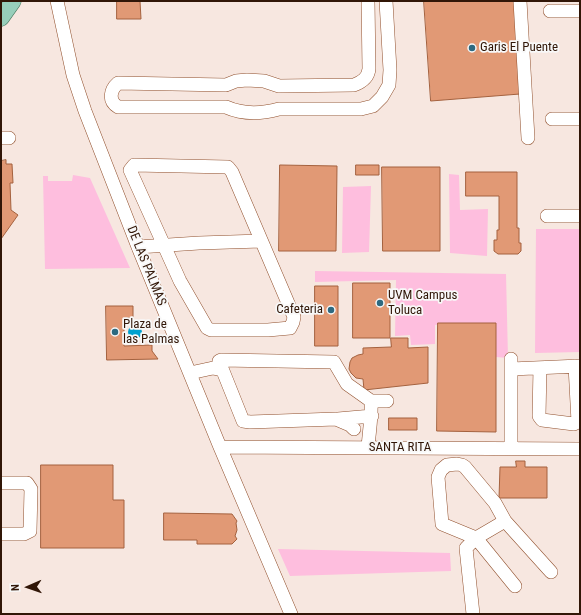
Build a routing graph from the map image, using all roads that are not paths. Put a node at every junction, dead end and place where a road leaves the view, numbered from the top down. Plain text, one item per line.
1 (13, 1) edge
2 (57, 1) edge
3 (368, 1) edge
4 (386, 1) edge
5 (520, 1) edge
6 (550, 11) dead end
7 (580, 11) edge
8 (1, 18) edge
9 (226, 85) junction
10 (278, 86) junction
11 (226, 107) junction
12 (278, 109) junction
13 (552, 119) dead end
14 (580, 119) edge
15 (528, 138) dead end
16 (547, 216) dead end
17 (580, 216) edge
18 (261, 242) junction
19 (164, 245) junction
20 (138, 247) junction
21 (577, 366) edge
22 (540, 368) junction
23 (222, 370) junction
24 (190, 373) junction
25 (371, 401) junction
26 (387, 401) dead end
27 (372, 416) junction
28 (338, 419) junction
29 (354, 429) dead end
30 (220, 447) junction
31 (368, 448) junction
32 (446, 448) junction
33 (511, 448) junction
34 (580, 450) edge
35 (447, 465) junction
36 (1, 483) edge
37 (505, 521) junction
38 (1, 534) edge
39 (476, 538) junction
40 (551, 572) dead end
41 (515, 586) dead end
42 (292, 614) edge
43 (473, 614) edge

1 - 8 main road
2 - 20 street, DE LAS PALMAS
3 - 10 street
4 - 12 street
5 - 15 street
6 - 7 street
9 - 10 street
9 - 11 street
9 - 11 street
10 - 12 street
11 - 12 street
13 - 14 street
16 - 17 street
18 - 19 street
18 - 19 street
18 - 19 street
19 - 20 street
20 - 24 street, DE LAS PALMAS
21 - 22 street
21 - 22 street
22 - 33 street
23 - 24 street
23 - 25 street
23 - 28 street
24 - 30 street, DE LAS PALMAS
25 - 26 street
25 - 27 street
27 - 28 street
27 - 31 street
28 - 29 street
30 - 31 street, SANTA RITA
30 - 42 street, DE LAS PALMAS
31 - 32 street, SANTA RITA
32 - 33 street, SANTA RITA
32 - 35 street
33 - 34 street, SANTA RITA
35 - 37 street
35 - 39 street
36 - 38 street
37 - 39 street
37 - 40 street
39 - 41 street
39 - 43 street

